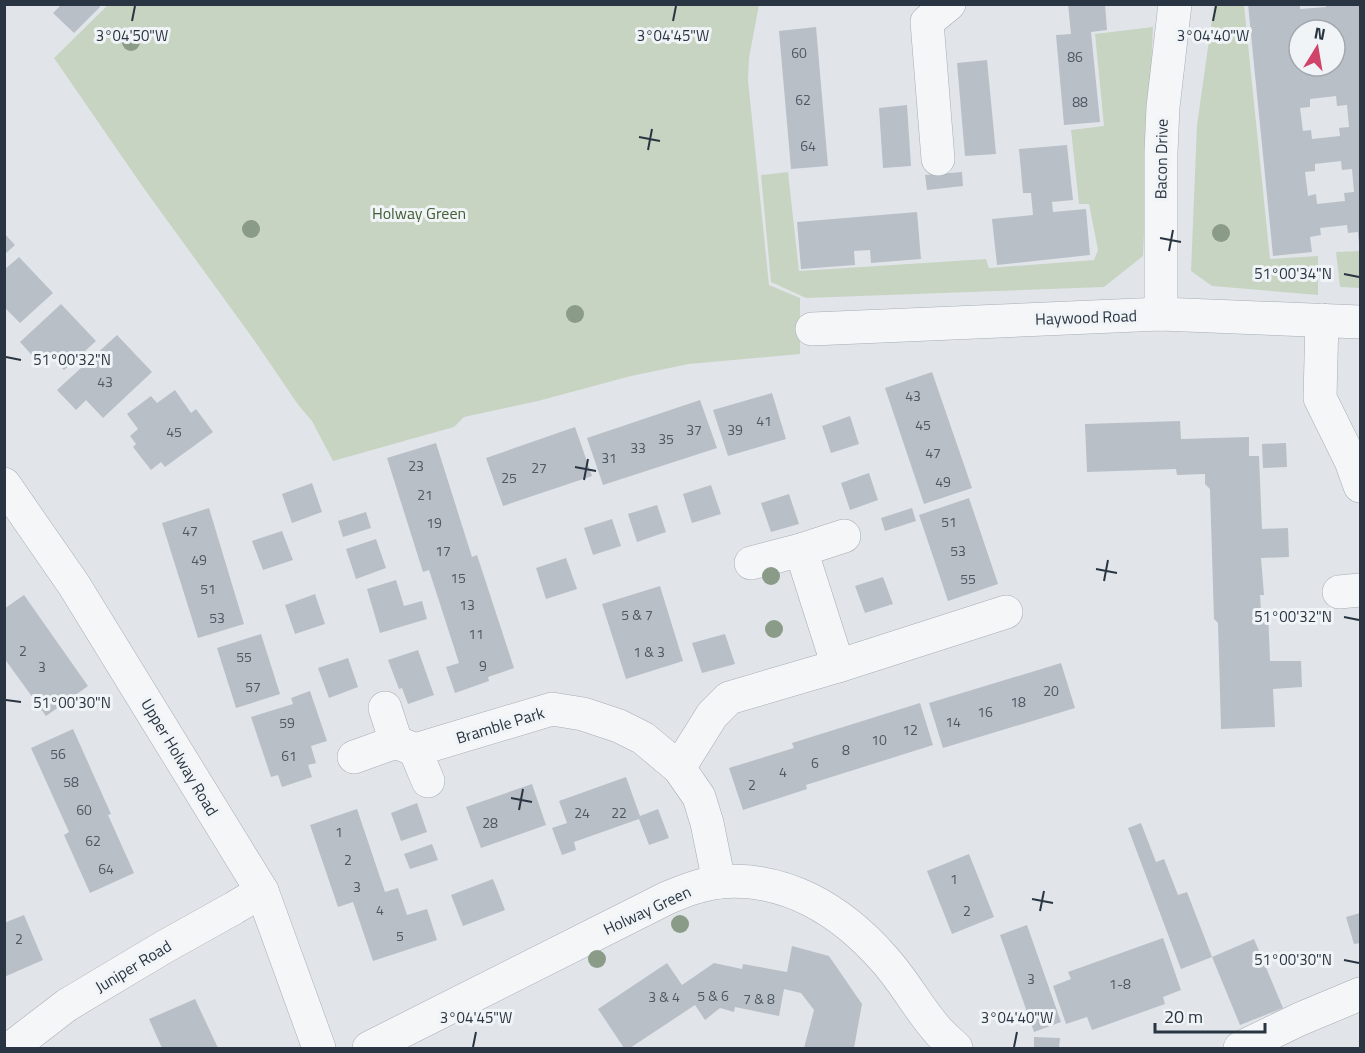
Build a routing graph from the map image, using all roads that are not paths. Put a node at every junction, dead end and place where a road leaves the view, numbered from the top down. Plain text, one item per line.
1 (949, 4) edge
2 (1175, 4) edge
3 (938, 159) dead end
4 (1161, 314) junction
5 (1322, 320) junction
6 (1360, 322) edge
7 (812, 329) dead end
8 (4, 484) edge
9 (1360, 486) edge
10 (844, 536) dead end
11 (801, 550) junction
12 (751, 563) dead end
13 (1006, 612) dead end
14 (837, 666) junction
15 (385, 708) dead end
16 (405, 746) junction
17 (354, 757) dead end
18 (679, 768) junction
19 (428, 781) dead end
20 (719, 882) junction
21 (262, 891) junction
22 (1360, 994) edge
23 (10, 1048) edge
24 (319, 1048) edge
25 (369, 1048) edge
26 (956, 1048) edge
27 (1240, 1048) edge

1 - 3 street
2 - 4 street, Bacon Drive
4 - 5 street, Haywood Road
4 - 7 street, Haywood Road
5 - 6 street, Haywood Road
5 - 9 street
8 - 21 street, Upper Holway Road
10 - 11 street
11 - 12 street
11 - 14 street
13 - 14 street
14 - 18 street
15 - 16 street
16 - 17 street, Bramble Park
16 - 18 street, Bramble Park
16 - 19 street
18 - 20 street, Bramble Park
20 - 25 street, Holway Green
20 - 26 street, Holway Green
21 - 23 street, Juniper Road
21 - 24 street, Upper Holway Road
22 - 27 street

